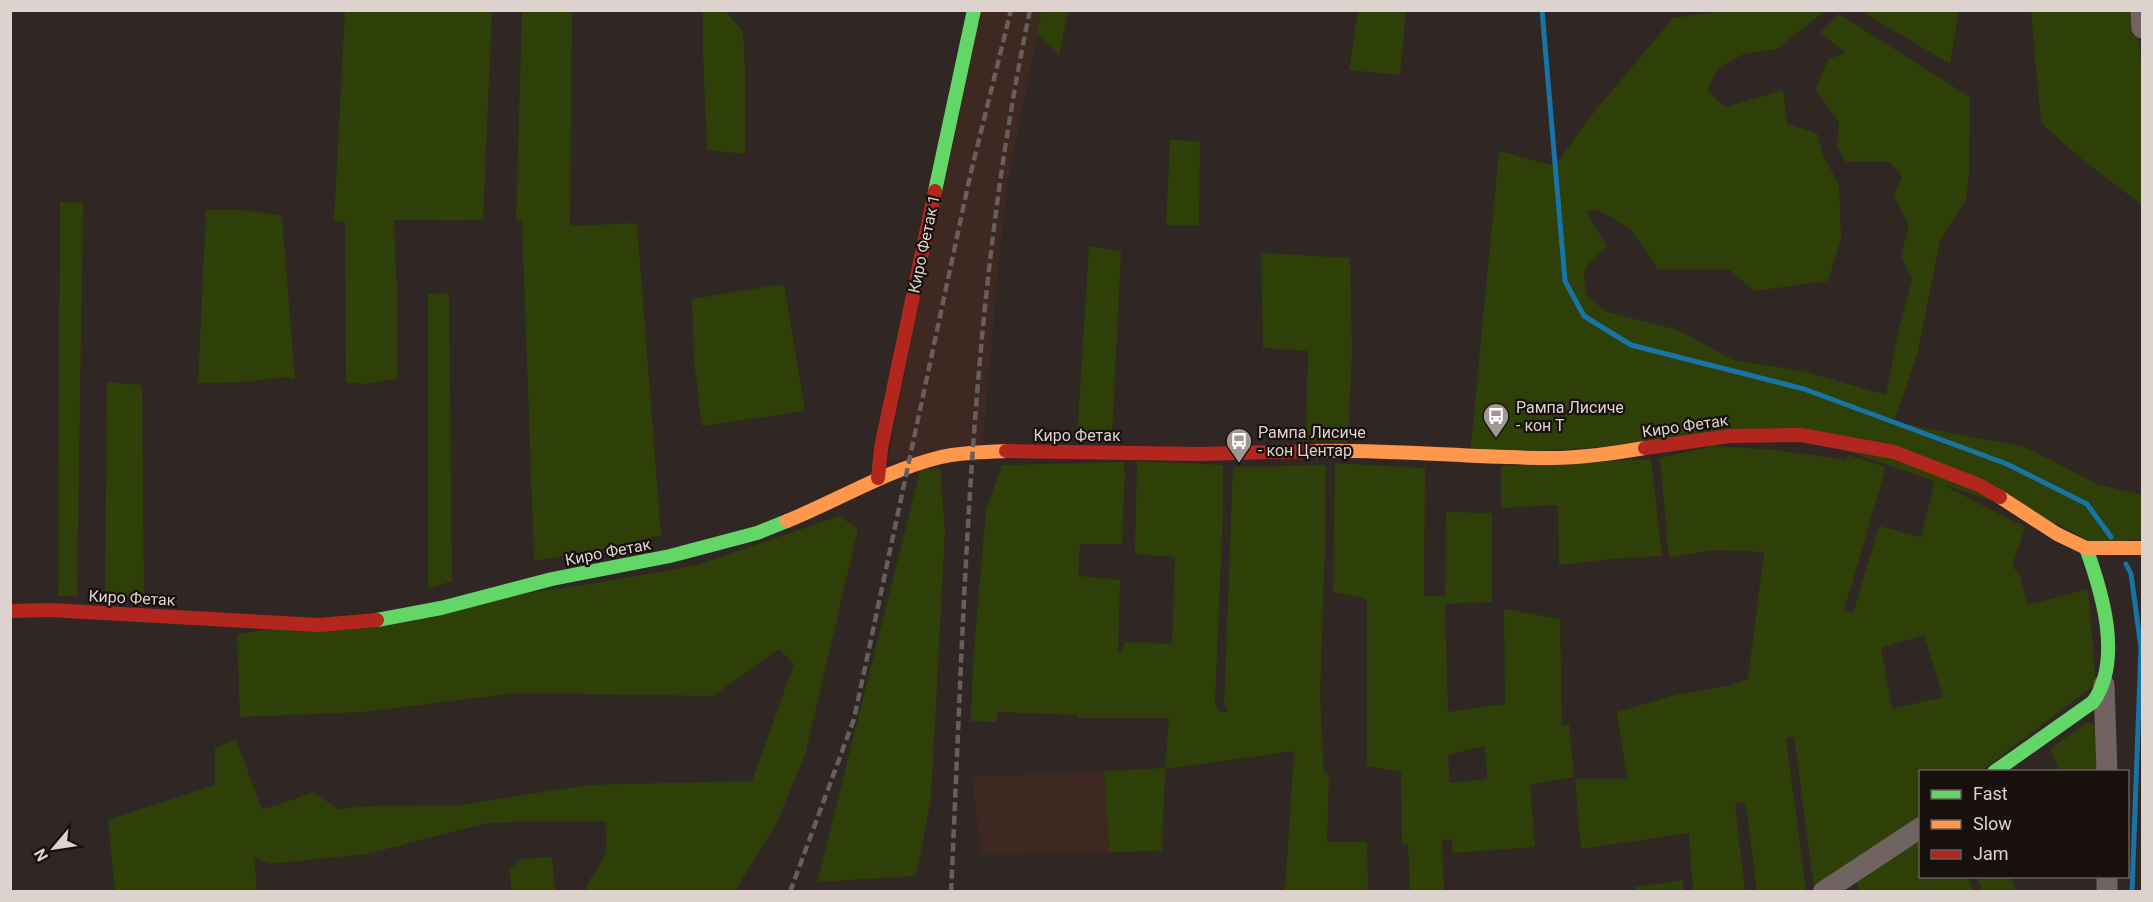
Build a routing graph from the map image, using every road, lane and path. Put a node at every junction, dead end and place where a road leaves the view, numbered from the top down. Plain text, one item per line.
1 (974, 10) edge
2 (2141, 10) edge
3 (2142, 27) edge
4 (880, 448) junction
5 (907, 469) junction
6 (878, 478) junction
7 (2086, 548) junction
8 (2142, 548) edge
9 (10, 611) edge
10 (2104, 685) junction
11 (1995, 770) edge
12 (2107, 770) edge
13 (1919, 829) edge
14 (1823, 891) edge

1 - 4 main road, Киро Фетак 1
2 - 3 street
4 - 5 street
4 - 6 main road, Киро Фетак 1
5 - 6 main road, Киро Фетак
5 - 7 main road, Киро Фетак
6 - 9 main road, Киро Фетак
7 - 8 main road, Киро Фетак
7 - 10 main road
10 - 11 main road
10 - 12 street
13 - 14 street

